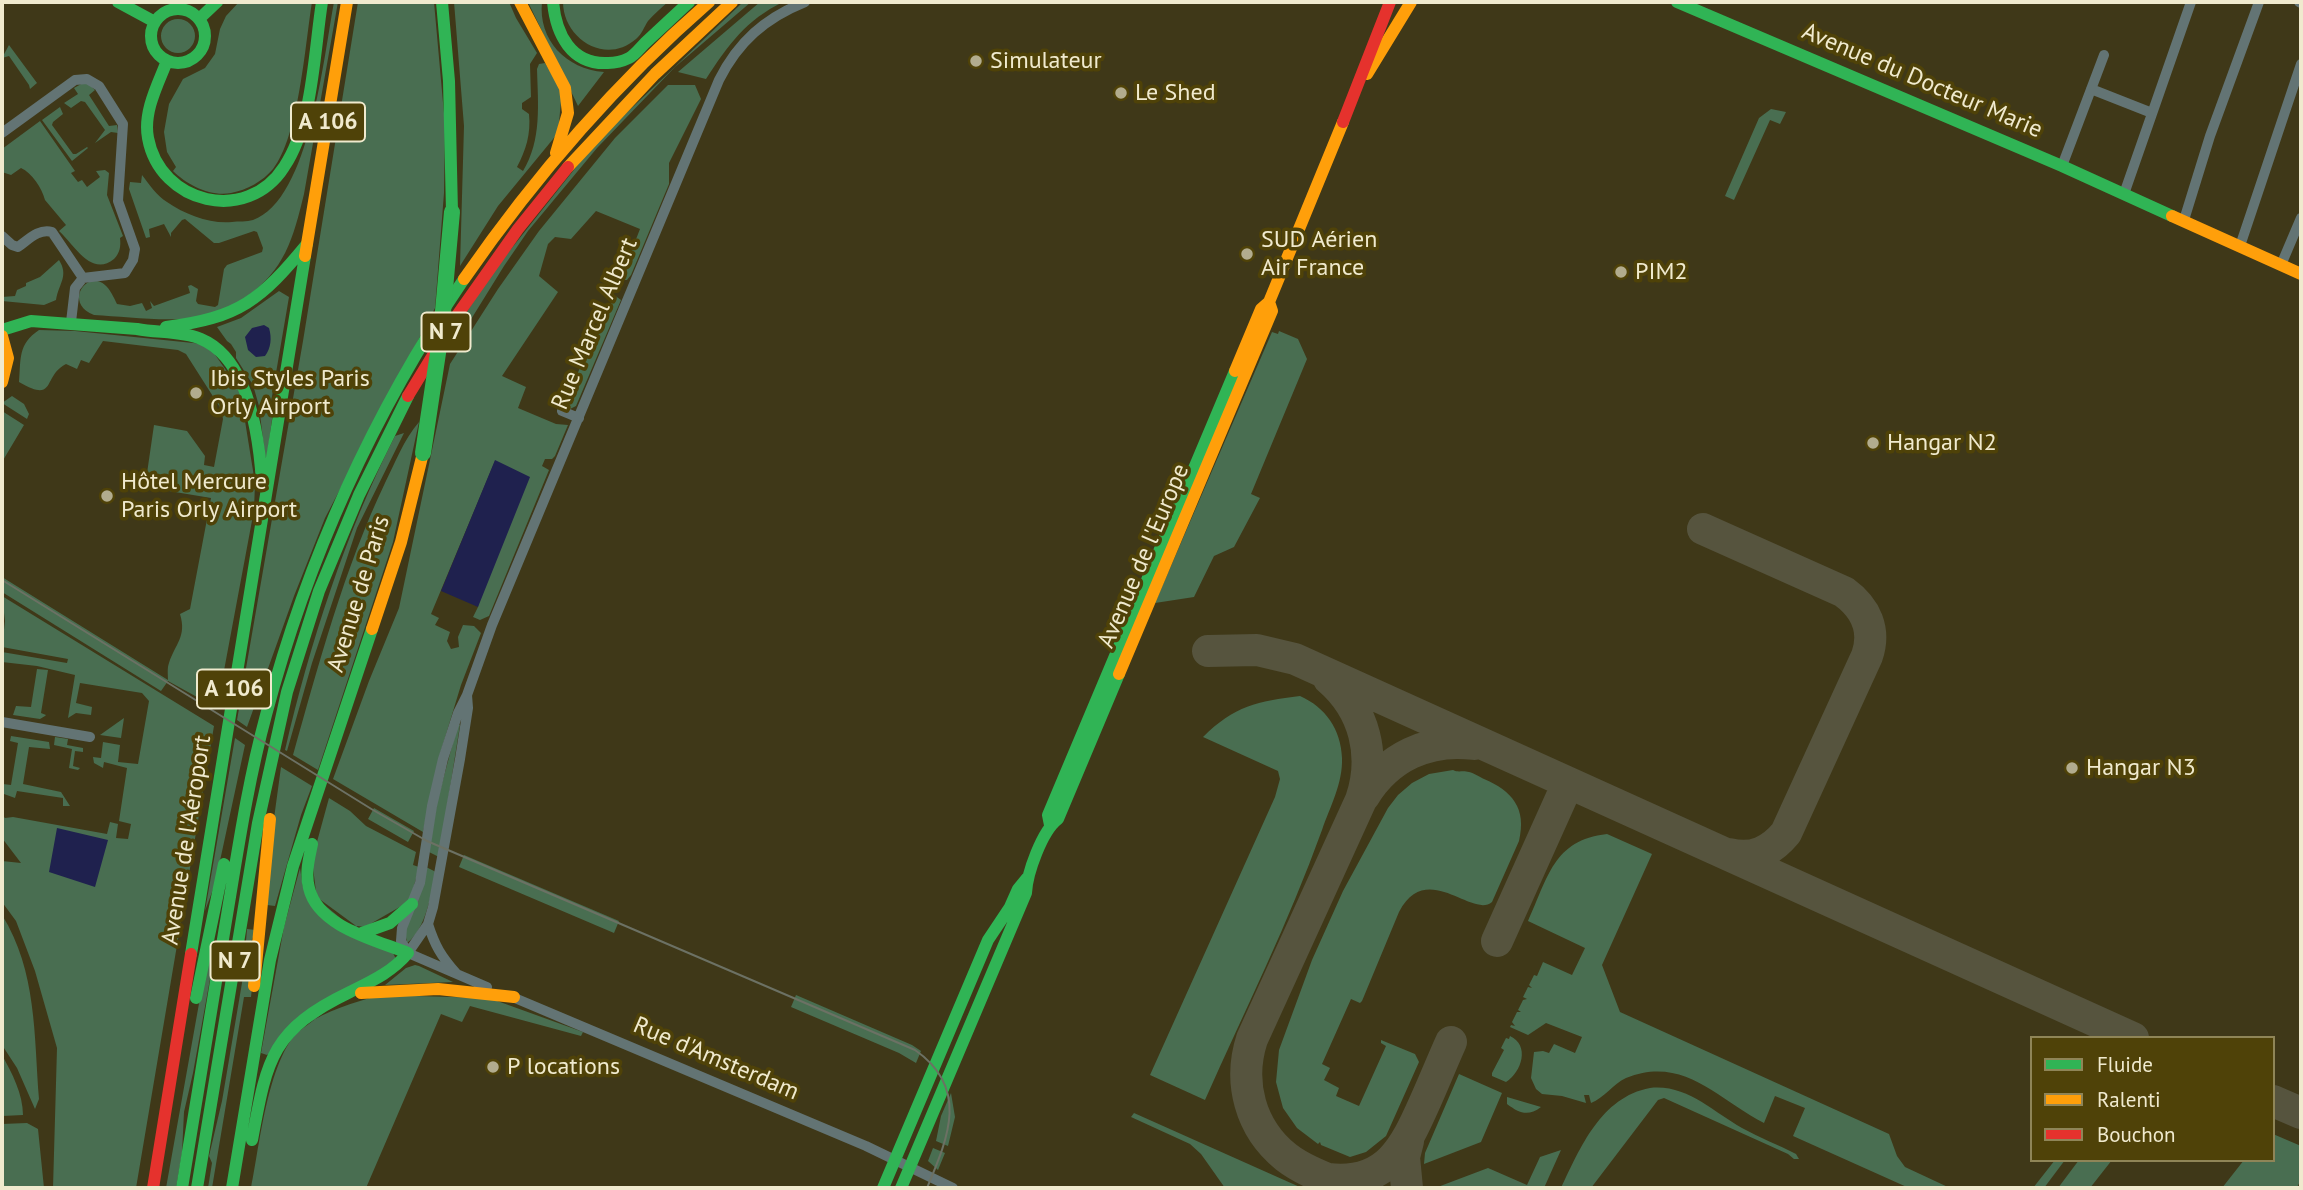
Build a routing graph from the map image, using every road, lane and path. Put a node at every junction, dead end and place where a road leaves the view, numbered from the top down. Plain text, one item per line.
1 (118, 2) edge
2 (217, 2) edge
3 (322, 2) edge
4 (347, 2) edge
5 (442, 2) edge
6 (520, 2) edge
7 (553, 2) edge
8 (689, 2) edge
9 (709, 2) edge
10 (733, 2) edge
11 (805, 2) edge
12 (1390, 2) edge
13 (1411, 2) edge
14 (2191, 2) edge
15 (2259, 2) edge
16 (1681, 3) edge
17 (199, 19) junction
18 (155, 22) junction
19 (1388, 26) junction
20 (2104, 55) dead end
21 (167, 61) junction
22 (2301, 64) edge
23 (2091, 89) junction
24 (2152, 113) junction
25 (2, 133) edge
26 (554, 160) junction
27 (2062, 166) junction
28 (2124, 194) junction
29 (2301, 218) edge
30 (2184, 220) junction
31 (2, 236) edge
32 (309, 241) junction
33 (2240, 246) junction
34 (2281, 264) junction
35 (2301, 274) edge
36 (83, 278) junction
37 (71, 322) junction
38 (137, 329) junction
39 (2, 330) edge
40 (2, 336) edge
41 (2, 382) edge
42 (562, 411) dead end
43 (579, 418) junction
44 (263, 512) junction
45 (467, 695) junction
46 (2, 722) edge
47 (277, 735) junction
48 (90, 737) dead end
49 (255, 761) junction
50 (327, 769) junction
51 (1027, 878) junction
52 (412, 904) junction
53 (428, 924) junction
54 (362, 933) junction
55 (408, 953) junction
56 (459, 976) junction
57 (344, 995) junction
58 (514, 997) junction
59 (939, 1054) junction
60 (955, 1061) junction
61 (895, 1159) junction
62 (911, 1166) junction
63 (157, 1167) junction
64 (233, 1182) edge
65 (153, 1188) edge
66 (182, 1188) edge
67 (197, 1188) edge
68 (883, 1188) edge
69 (901, 1188) edge
70 (953, 1188) edge

1 - 18 main road
2 - 17 main road
3 - 21 main road
4 - 32 main road, Avenue de l'Aéroport / A 106
5 - 50 main road, Avenue de Paris, bridge
6 - 26 main road
7 - 8 main road
9 - 26 main road, N 7
10 - 47 main road, N 7
11 - 43 street, Rue Marcel Albert
12 - 19 main road
13 - 19 main road
14 - 24 street
15 - 30 street
16 - 27 main road, Avenue du Docteur Marie
17 - 18 main road
17 - 21 main road
18 - 21 main road
19 - 51 main road, Avenue de l'Europe
20 - 23 street
22 - 33 street
23 - 24 street
23 - 27 street
24 - 28 street
25 - 36 street
26 - 49 main road, N 7
27 - 28 main road, Avenue du Docteur Marie
28 - 30 main road, Avenue du Docteur Marie
29 - 34 street
30 - 33 main road, Avenue du Docteur Marie
31 - 36 street
32 - 38 main road
32 - 44 main road, Avenue de l'Aéroport / A 106
33 - 34 main road, Avenue du Docteur Marie
34 - 35 main road, Avenue du Docteur Marie
36 - 37 street
37 - 38 main road
37 - 39 main road
38 - 44 main road
40 - 41 main road
42 - 43 street
43 - 45 street, Rue Marcel Albert
44 - 63 main road, Avenue de l'Aéroport / A 106
45 - 52 street, Rue Marcel Albert
45 - 53 street, Rue Marcel Albert
46 - 48 street
47 - 64 main road
47 - 67 main road, N 7
49 - 63 main road
49 - 66 main road, N 7
50 - 54 main road
50 - 64 main road, Avenue de Paris
51 - 59 main road
51 - 60 main road, Avenue de l'Europe
52 - 54 main road
52 - 55 street, Rue Marcel Albert
53 - 55 street, Rue Marcel Albert
53 - 56 street, Rue d'Amsterdam
54 - 55 main road
55 - 56 street, Rue d'Amsterdam
55 - 57 main road
56 - 58 street, Rue d'Amsterdam
57 - 58 main road
57 - 64 main road
58 - 61 street, Rue d'Amsterdam
59 - 60 main road
59 - 61 main road
60 - 62 main road, Avenue de l'Europe
61 - 62 street, Rue d'Amsterdam
61 - 68 main road
62 - 69 main road, Avenue de l'Europe
62 - 70 street, Rue d'Amsterdam
63 - 65 main road, Avenue de l'Aéroport

